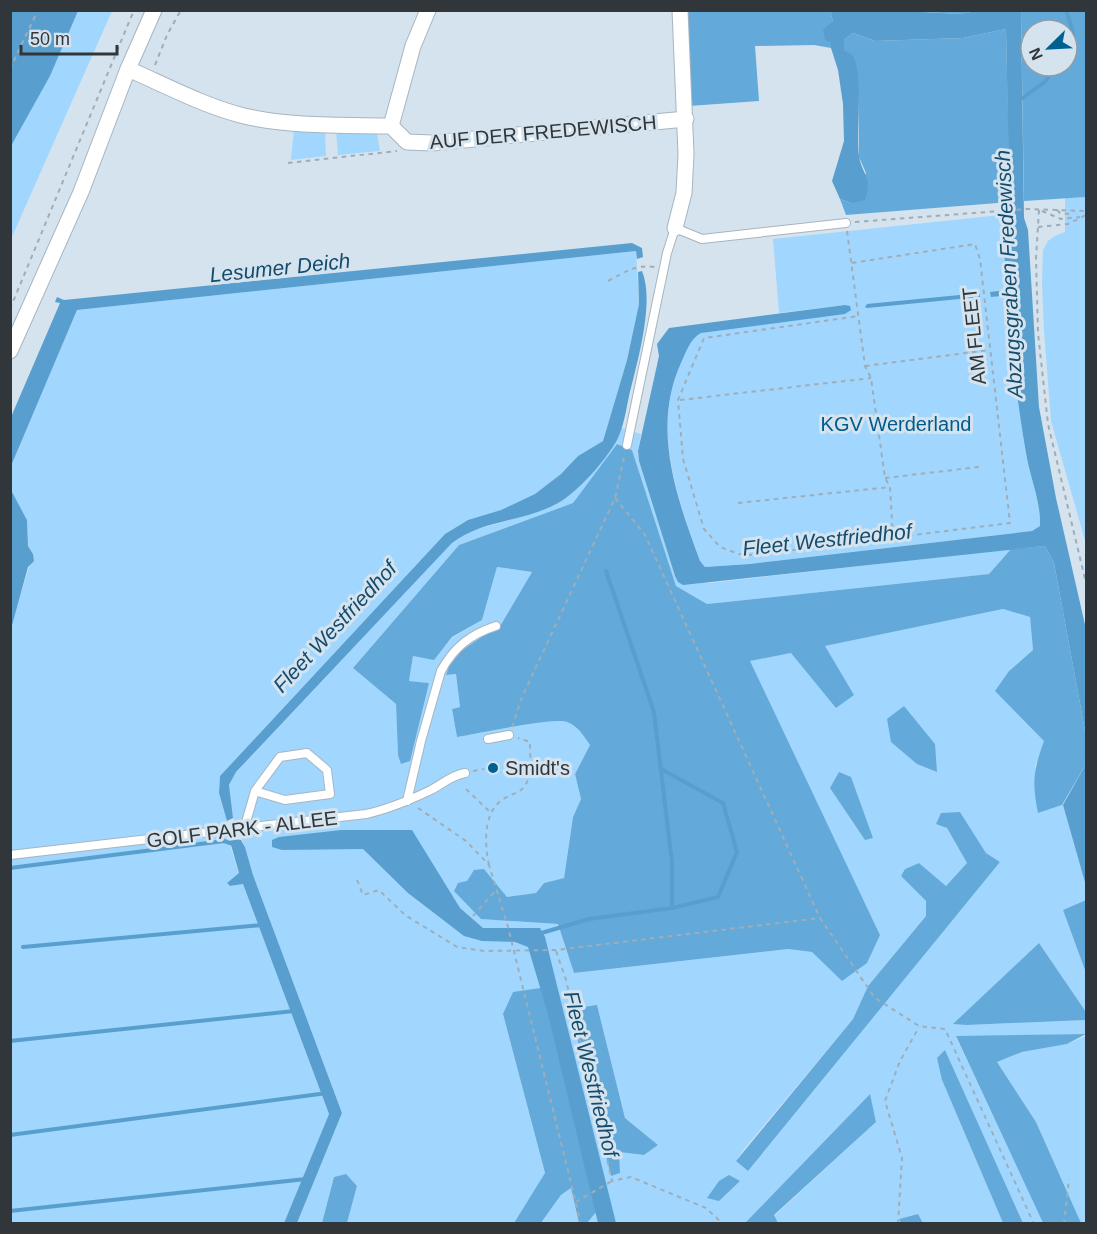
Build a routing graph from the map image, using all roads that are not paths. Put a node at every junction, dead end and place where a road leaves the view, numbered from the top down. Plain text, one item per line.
1 (154, 10) edge
2 (428, 10) edge
3 (680, 10) edge
4 (128, 69) junction
5 (686, 119) junction
6 (392, 126) junction
7 (846, 223) road end
8 (675, 228) junction
9 (10, 351) edge
10 (627, 445) road end
11 (496, 626) dead end
12 (509, 735) road end
13 (488, 739) dead end
14 (465, 773) dead end
15 (255, 791) junction
16 (407, 801) junction
17 (244, 829) junction
18 (10, 855) edge

1 - 4 street
2 - 6 street
3 - 5 street
4 - 6 street
4 - 9 street
5 - 6 street, AUF DER FREDEWISCH
5 - 8 street
7 - 8 lane
8 - 10 lane
11 - 16 lane
12 - 13 lane
14 - 16 lane, GOLF PARK - ALLEE
15 - 15 lane
15 - 17 lane
16 - 17 lane, GOLF PARK - ALLEE
17 - 18 lane, GOLF PARK - ALLEE

